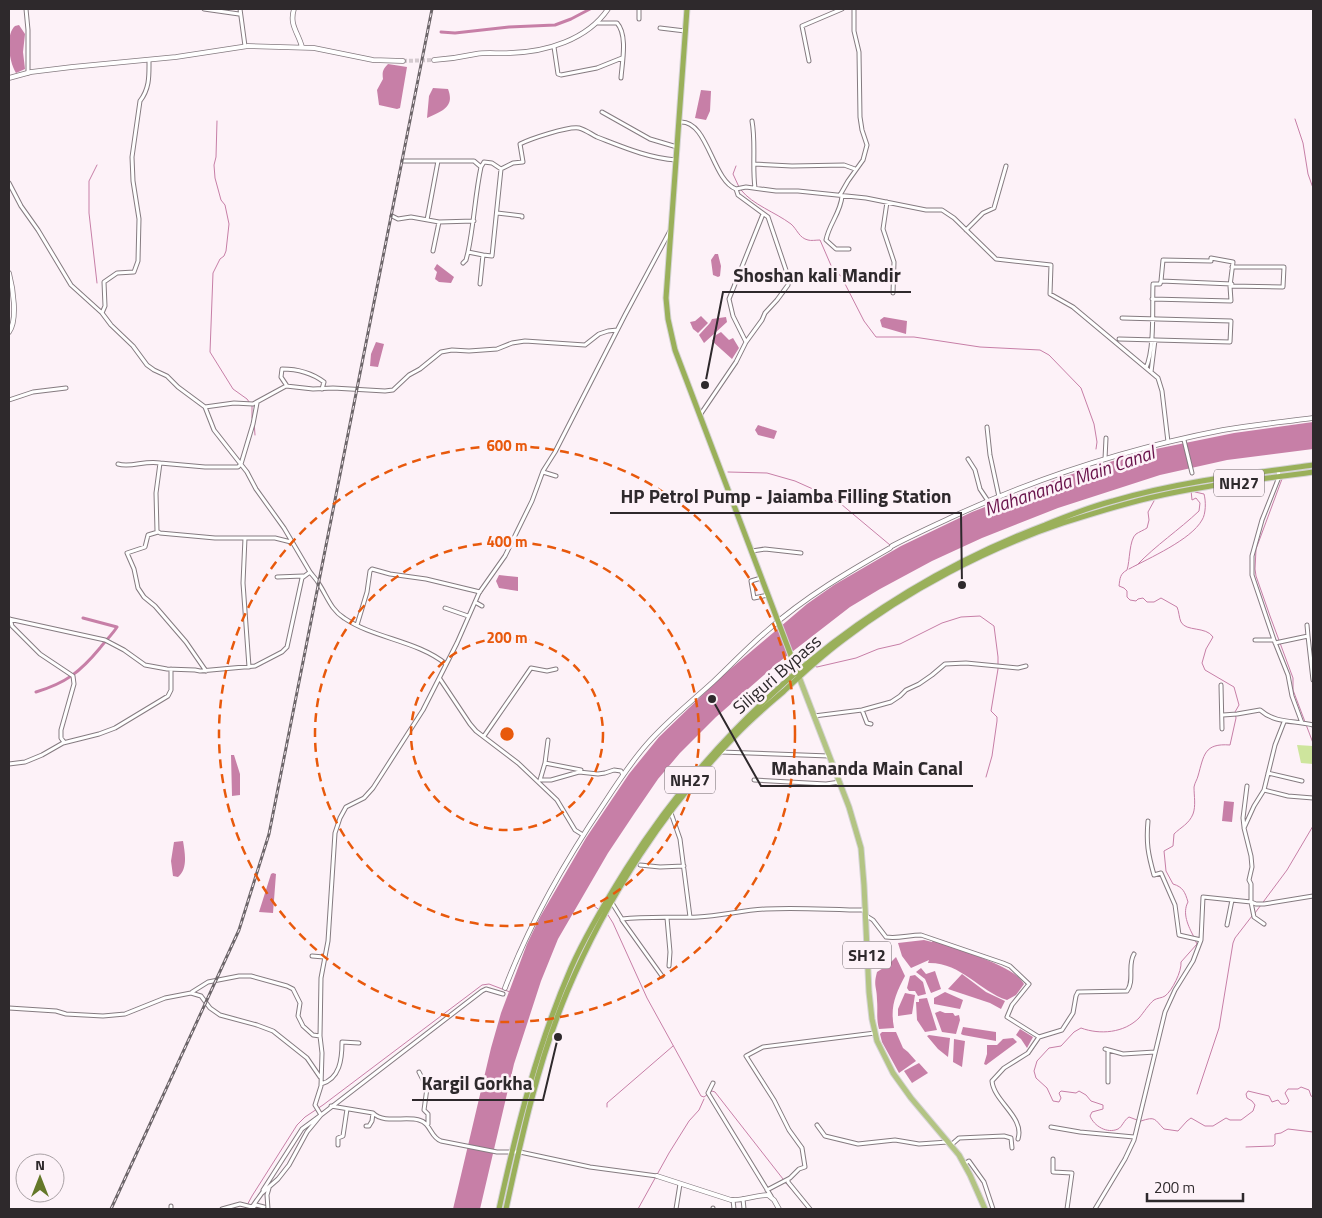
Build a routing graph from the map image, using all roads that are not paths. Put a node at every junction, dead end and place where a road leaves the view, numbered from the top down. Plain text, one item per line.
1 (26, 9) edge
2 (204, 9) edge
3 (240, 9) edge
4 (294, 9) edge
5 (608, 9) edge
6 (639, 9) edge
7 (687, 9) edge
8 (842, 9) edge
9 (854, 9) edge
10 (239, 14) junction
11 (639, 18) dead end
12 (598, 22) junction
13 (660, 28) dead end
14 (686, 31) junction
15 (245, 46) junction
16 (302, 47) junction
17 (554, 47) junction
18 (622, 58) junction
19 (149, 60) junction
20 (434, 60) tunnel mouth
21 (403, 61) tunnel mouth
22 (809, 61) dead end
23 (28, 73) junction
24 (9, 78) edge
25 (621, 78) dead end
26 (602, 112) dead end
27 (752, 120) dead end
28 (680, 122) junction
29 (678, 147) junction
30 (676, 160) junction
31 (403, 161) dead end
32 (438, 161) junction
33 (754, 164) junction
34 (1006, 166) dead end
35 (481, 167) junction
36 (502, 169) junction
37 (855, 169) junction
38 (9, 183) edge
39 (755, 188) junction
40 (736, 189) junction
41 (841, 196) junction
42 (888, 202) junction
43 (497, 213) junction
44 (764, 213) junction
45 (392, 216) dead end
46 (522, 218) dead end
47 (427, 220) junction
48 (474, 221) junction
49 (439, 222) junction
50 (672, 229) junction
51 (966, 230) junction
52 (849, 249) dead end
53 (433, 251) dead end
54 (468, 252) junction
55 (483, 255) junction
56 (463, 263) dead end
57 (1232, 267) junction
58 (9, 273) edge
59 (1161, 281) junction
60 (480, 284) dead end
61 (1231, 285) junction
62 (893, 292) dead end
63 (1152, 299) junction
64 (102, 312) junction
65 (1122, 318) dead end
66 (1152, 319) junction
67 (617, 330) junction
68 (9, 332) edge
69 (1119, 339) dead end
70 (1153, 340) junction
71 (746, 342) junction
72 (1146, 368) junction
73 (1151, 372) junction
74 (288, 386) junction
75 (66, 388) dead end
76 (322, 389) junction
77 (9, 400) edge
78 (258, 401) junction
79 (205, 407) junction
80 (700, 415) junction
81 (1313, 418) edge
82 (987, 427) dead end
83 (1106, 438) dead end
84 (1183, 440) junction
85 (1168, 442) junction
86 (968, 459) dead end
87 (1105, 460) junction
88 (160, 463) junction
89 (118, 464) dead end
90 (241, 464) junction
91 (1313, 465) edge
92 (1278, 470) junction
93 (543, 472) junction
94 (1192, 472) dead end
95 (1313, 472) edge
96 (556, 476) dead end
97 (1279, 477) junction
98 (1187, 487) junction
99 (998, 497) junction
100 (988, 501) junction
101 (158, 532) junction
102 (245, 538) junction
103 (291, 542) junction
104 (751, 552) junction
105 (801, 553) dead end
106 (310, 572) junction
107 (303, 576) junction
108 (277, 577) dead end
109 (761, 578) junction
110 (480, 592) junction
111 (768, 596) junction
112 (475, 602) junction
113 (482, 606) dead end
114 (445, 608) dead end
115 (468, 616) junction
116 (10, 619) edge
117 (778, 623) junction
118 (356, 625) junction
119 (1307, 625) dead end
120 (1308, 636) junction
121 (1255, 640) dead end
122 (1276, 642) junction
123 (446, 664) junction
124 (1026, 666) dead end
125 (249, 667) junction
126 (807, 667) junction
127 (171, 669) junction
128 (556, 669) dead end
129 (206, 671) junction
130 (797, 671) junction
131 (799, 677) junction
132 (440, 678) junction
133 (1313, 680) edge
134 (1221, 685) dead end
135 (862, 710) junction
136 (1223, 715) junction
137 (813, 716) junction
138 (1299, 716) junction
139 (1284, 722) junction
140 (1293, 723) junction
141 (1303, 723) junction
142 (871, 724) dead end
143 (1313, 725) edge
144 (1222, 729) dead end
145 (484, 736) junction
146 (548, 740) dead end
147 (64, 742) junction
148 (720, 752) junction
149 (829, 756) junction
150 (545, 763) junction
151 (9, 764) edge
152 (1268, 773) junction
153 (590, 774) junction
154 (624, 775) junction
155 (538, 780) junction
156 (754, 780) dead end
157 (1302, 781) dead end
158 (840, 782) junction
159 (1246, 786) dead end
160 (1264, 790) junction
161 (1313, 798) edge
162 (670, 811) junction
163 (1148, 821) dead end
164 (1244, 828) junction
165 (583, 835) junction
166 (640, 864) dead end
167 (684, 866) junction
168 (1313, 896) edge
169 (1232, 900) junction
170 (1251, 902) junction
171 (608, 905) junction
172 (865, 912) junction
173 (601, 915) junction
174 (690, 917) junction
175 (667, 918) junction
176 (622, 919) junction
177 (1264, 924) dead end
178 (1228, 925) dead end
179 (1199, 940) junction
180 (1134, 954) dead end
181 (312, 956) dead end
182 (324, 957) junction
183 (669, 966) dead end
184 (662, 976) dead end
185 (505, 988) dead end
186 (191, 992) junction
187 (503, 994) dead end
188 (9, 1008) edge
189 (875, 1033) junction
190 (320, 1036) junction
191 (1039, 1037) junction
192 (359, 1043) dead end
193 (1155, 1052) junction
194 (419, 1072) dead end
195 (321, 1078) junction
196 (1108, 1082) dead end
197 (713, 1083) dead end
198 (321, 1084) junction
199 (331, 1106) junction
200 (347, 1109) junction
201 (373, 1113) junction
202 (320, 1114) junction
203 (428, 1125) junction
204 (817, 1125) dead end
205 (366, 1126) dead end
206 (1051, 1127) dead end
207 (1134, 1137) junction
208 (1018, 1139) dead end
209 (950, 1143) junction
210 (338, 1145) dead end
211 (1012, 1148) dead end
212 (512, 1151) junction
213 (518, 1152) junction
214 (1053, 1159) dead end
215 (964, 1164) junction
216 (656, 1176) joint
217 (788, 1179) junction
218 (680, 1184) junction
219 (270, 1187) junction
220 (767, 1190) junction
221 (262, 1193) junction
222 (771, 1196) junction
223 (743, 1199) junction
224 (733, 1200) junction
225 (251, 1208) edge
226 (266, 1208) edge
227 (222, 1209) edge
228 (499, 1209) edge
229 (506, 1209) edge
230 (676, 1209) edge
231 (734, 1209) edge
232 (744, 1209) edge
233 (779, 1209) edge
234 (810, 1209) edge
235 (985, 1209) edge
236 (993, 1209) edge
237 (1067, 1209) edge
238 (1095, 1209) edge

1 - 23 street
2 - 10 street
3 - 10 street
4 - 16 street
5 - 12 street
6 - 11 street
7 - 14 highway
8 - 22 street
9 - 37 street
10 - 15 street
12 - 17 street
12 - 18 street
13 - 14 street
14 - 28 highway
15 - 16 street
15 - 19 street
16 - 21 street
17 - 18 street
17 - 20 street
18 - 25 street
19 - 23 street
19 - 64 street
23 - 24 street
26 - 29 street
27 - 33 street
28 - 29 highway
28 - 40 street
29 - 30 highway
30 - 36 street
30 - 50 highway
31 - 32 street
32 - 35 street
32 - 47 street
33 - 37 street
33 - 39 street
34 - 51 street
35 - 36 street
35 - 48 street
36 - 43 street
37 - 41 street
38 - 64 street
39 - 40 street
39 - 41 street
40 - 44 street
41 - 42 street
41 - 52 street
42 - 51 street
42 - 62 street
43 - 46 street
43 - 55 street
44 - 71 street
44 - 71 street
45 - 47 street
47 - 49 street
48 - 49 street
48 - 54 street
49 - 53 street
50 - 67 street
50 - 80 highway
51 - 72 street
54 - 55 street
54 - 56 street
55 - 60 street
57 - 59 street
57 - 61 street
57 - 61 street
58 - 68 street
59 - 61 street
59 - 63 street
61 - 63 street
63 - 66 street
64 - 79 street
65 - 66 street
66 - 70 street
66 - 70 street
67 - 76 street
67 - 93 street
69 - 70 street
70 - 72 street
70 - 73 street
71 - 80 street
72 - 73 street
73 - 85 street
74 - 76 street
74 - 76 street
74 - 78 street
75 - 77 street
78 - 79 street
78 - 90 street
79 - 90 street
80 - 104 highway
81 - 84 street
82 - 99 street
83 - 87 street
84 - 85 street
84 - 94 street
85 - 87 street
86 - 100 street
87 - 99 street
88 - 89 street
88 - 90 street
88 - 101 street
90 - 103 street
91 - 92 highway, Siliguri Bypass / NH27
92 - 97 street
92 - 98 highway, Siliguri Bypass / NH27
93 - 96 street
93 - 110 street
95 - 97 highway, NH27
97 - 98 highway, NH27
97 - 122 street
98 - 126 highway, Siliguri Bypass / NH27
99 - 100 street
100 - 117 street
101 - 102 street
101 - 129 street
102 - 103 street
102 - 125 street
103 - 106 street
104 - 105 street
104 - 109 highway
106 - 107 street
106 - 118 street
107 - 108 street
107 - 125 street
109 - 111 highway
109 - 111 street
110 - 112 street
110 - 118 street
111 - 117 highway
112 - 113 street
112 - 115 street
114 - 115 street
115 - 123 street
116 - 127 street
116 - 147 street
117 - 130 highway
117 - 154 street
118 - 123 street
119 - 120 street
120 - 122 street
120 - 133 street
121 - 122 street
122 - 138 street
123 - 132 street
124 - 135 street
125 - 129 street
126 - 130 highway, Siliguri Bypass / NH27
126 - 131 highway, NH27
127 - 129 street
127 - 147 street
128 - 145 street
130 - 131 highway
130 - 171 highway, Siliguri Bypass / NH27
131 - 137 main road, SH12
131 - 148 highway, NH27
132 - 145 street
132 - 182 street
134 - 136 street
135 - 137 street
135 - 142 street
136 - 139 street
136 - 144 street
137 - 149 main road, SH12
138 - 140 street
138 - 141 street
139 - 140 street
139 - 152 street
140 - 141 street
141 - 143 street
145 - 155 street
146 - 150 street
147 - 151 street
148 - 149 street
148 - 162 highway, NH27
149 - 158 main road, SH12
150 - 153 street
150 - 155 street
152 - 157 street
152 - 160 street
153 - 154 street
153 - 155 street
154 - 165 street
155 - 165 street
156 - 158 street
158 - 172 main road, SH12
159 - 164 street
160 - 161 street
160 - 164 street
162 - 167 street
162 - 171 highway, NH27
163 - 179 street
164 - 170 street
165 - 185 street
166 - 167 street
167 - 174 street
168 - 170 street
169 - 170 street
169 - 178 street
169 - 179 street
170 - 177 street
171 - 173 highway, Siliguri Bypass / NH27
171 - 176 street
172 - 174 street
172 - 189 main road, SH12
172 - 191 street
173 - 212 highway, Siliguri Bypass / NH27
173 - 213 highway, NH27
174 - 175 street
175 - 176 street
175 - 183 street
176 - 184 street
179 - 193 street
180 - 191 street
181 - 182 street
182 - 190 street
186 - 188 street
186 - 190 street
186 - 195 street
187 - 199 street
189 - 209 main road, SH12
189 - 217 street
190 - 195 street
191 - 208 street
192 - 198 street
193 - 196 street
193 - 207 street
194 - 203 street
195 - 198 street
197 - 220 street
198 - 202 street
199 - 200 street
199 - 202 street
200 - 201 street
200 - 210 street
201 - 203 street
201 - 205 street
202 - 219 street
202 - 221 street
203 - 212 street
204 - 209 street
206 - 207 street
207 - 238 street
209 - 211 street
209 - 215 main road, SH12
212 - 213 street
212 - 228 highway, Siliguri Bypass / NH27
213 - 216 street
213 - 229 highway, NH27
214 - 237 street
215 - 235 main road, SH12
215 - 236 street
216 - 218 street
217 - 220 street
217 - 234 street
218 - 224 street
218 - 230 street
219 - 221 street
219 - 226 street
220 - 222 street
221 - 225 street
222 - 223 street
222 - 233 street
223 - 224 street
223 - 232 street
224 - 231 street
225 - 226 street
225 - 227 street

